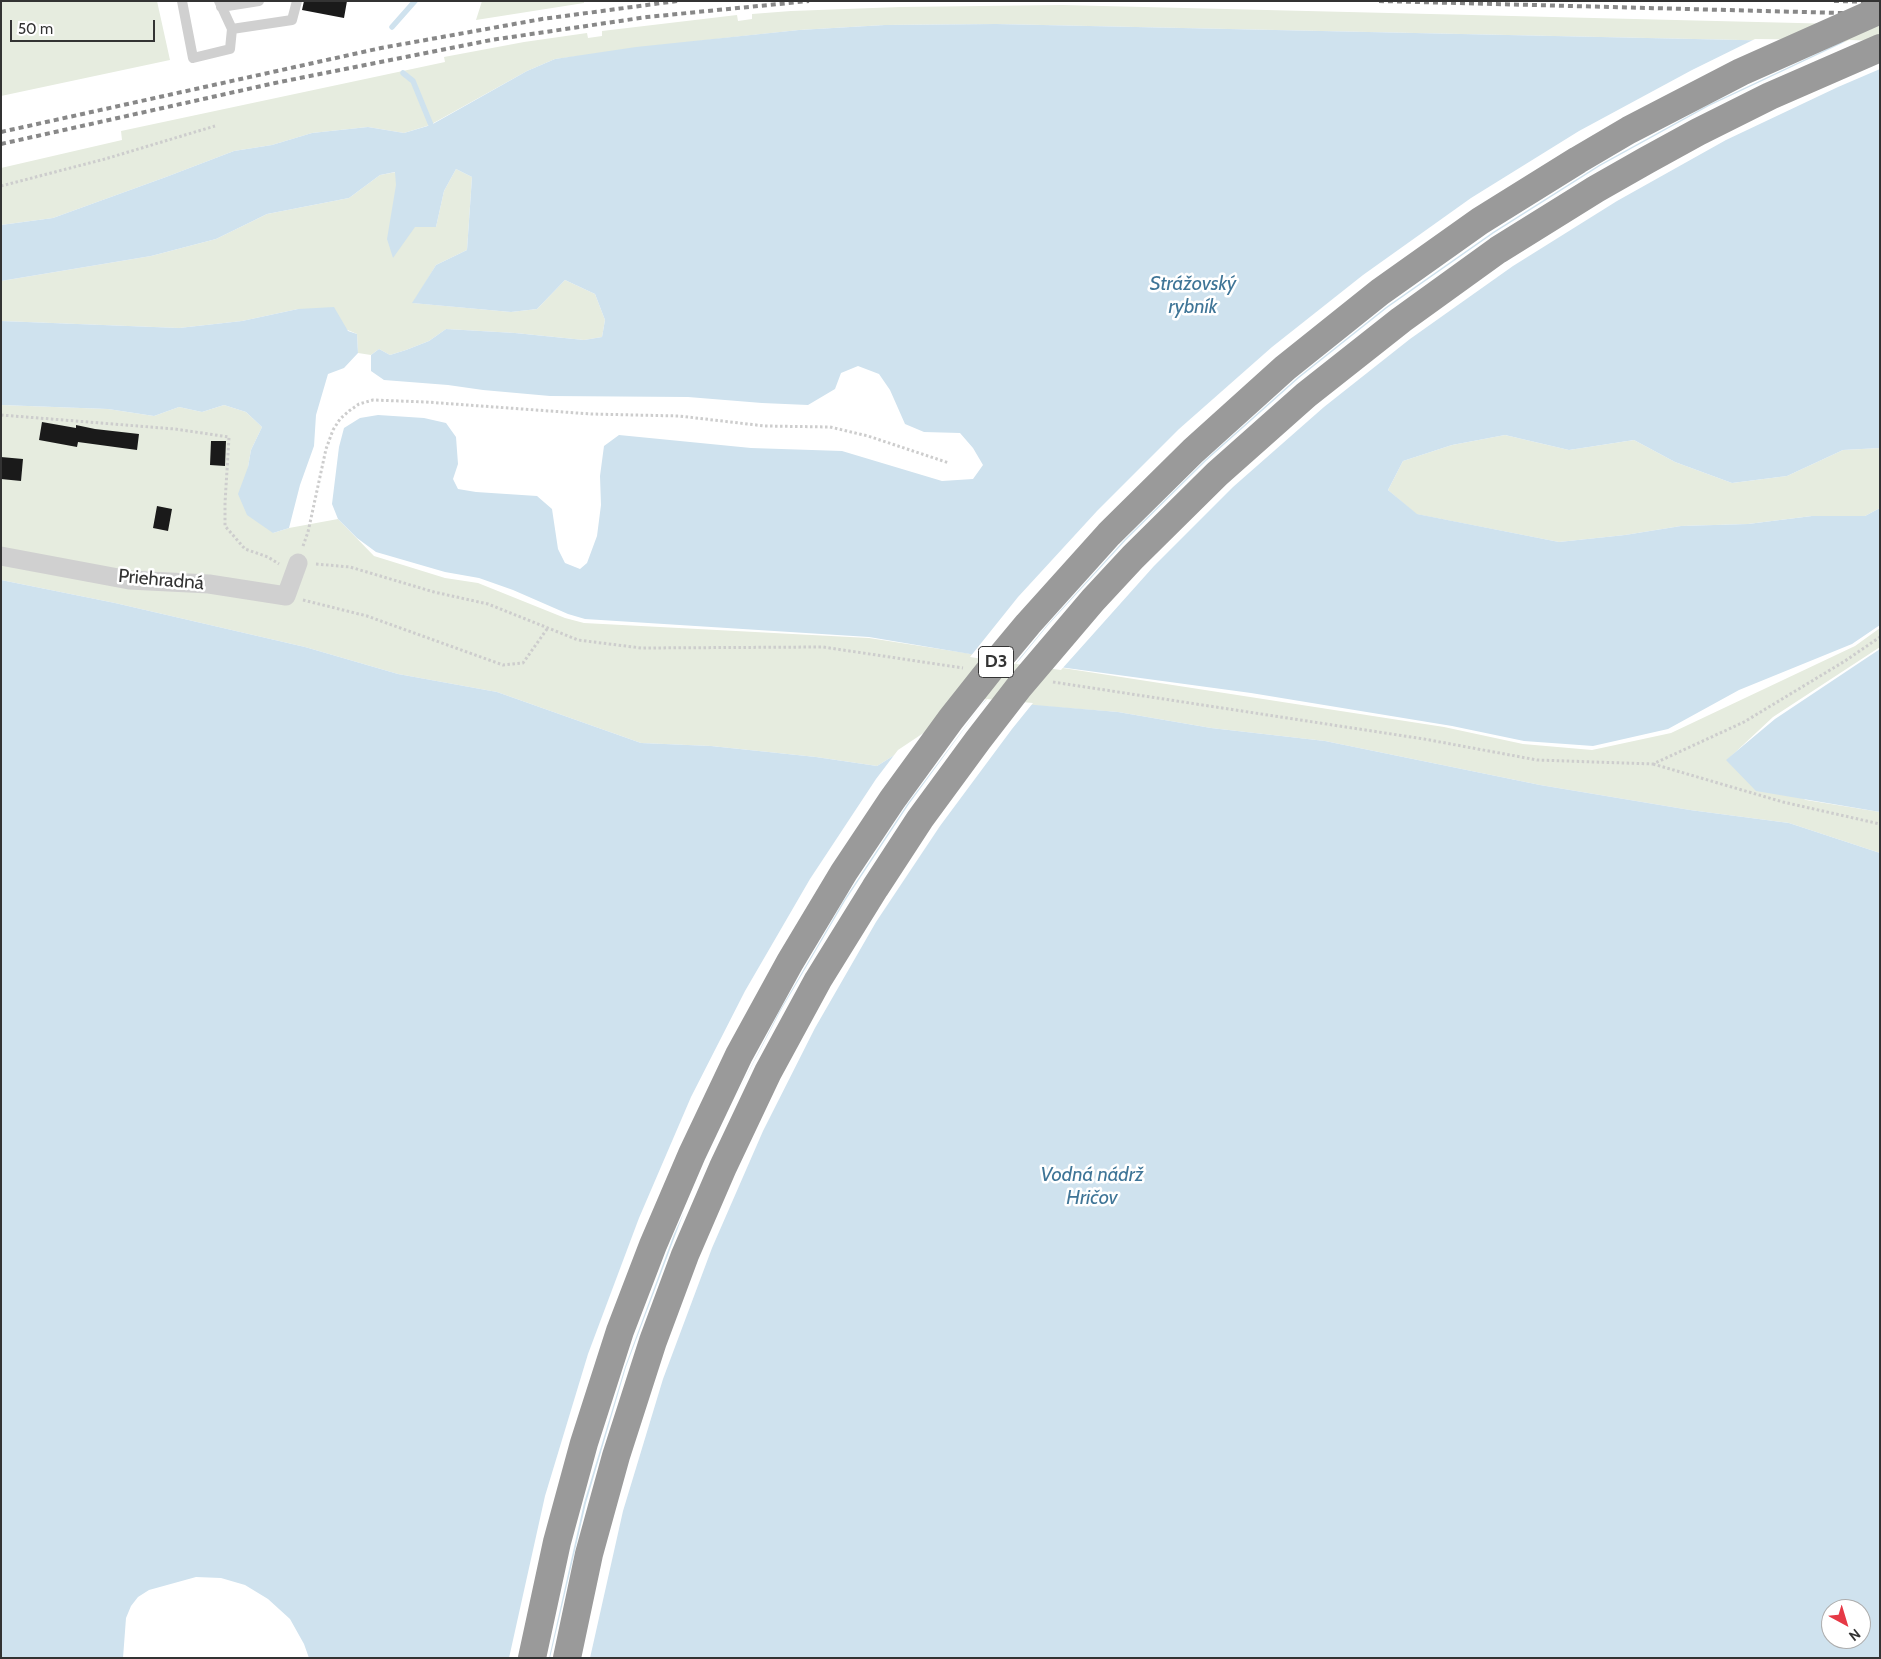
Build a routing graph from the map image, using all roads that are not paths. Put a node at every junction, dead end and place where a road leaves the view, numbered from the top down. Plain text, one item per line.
1 (182, 1) edge
2 (259, 1) edge
3 (297, 1) edge
4 (220, 4) edge
5 (1880, 10) edge
6 (232, 30) junction
7 (1880, 48) edge
8 (1, 556) edge
9 (298, 563) road end
10 (532, 1658) edge
11 (567, 1658) edge

1 - 6 lane
2 - 4 lane
3 - 6 lane
4 - 6 lane
5 - 10 highway, D3, bridge
7 - 11 highway, D3, bridge
8 - 9 street, Priehradná

